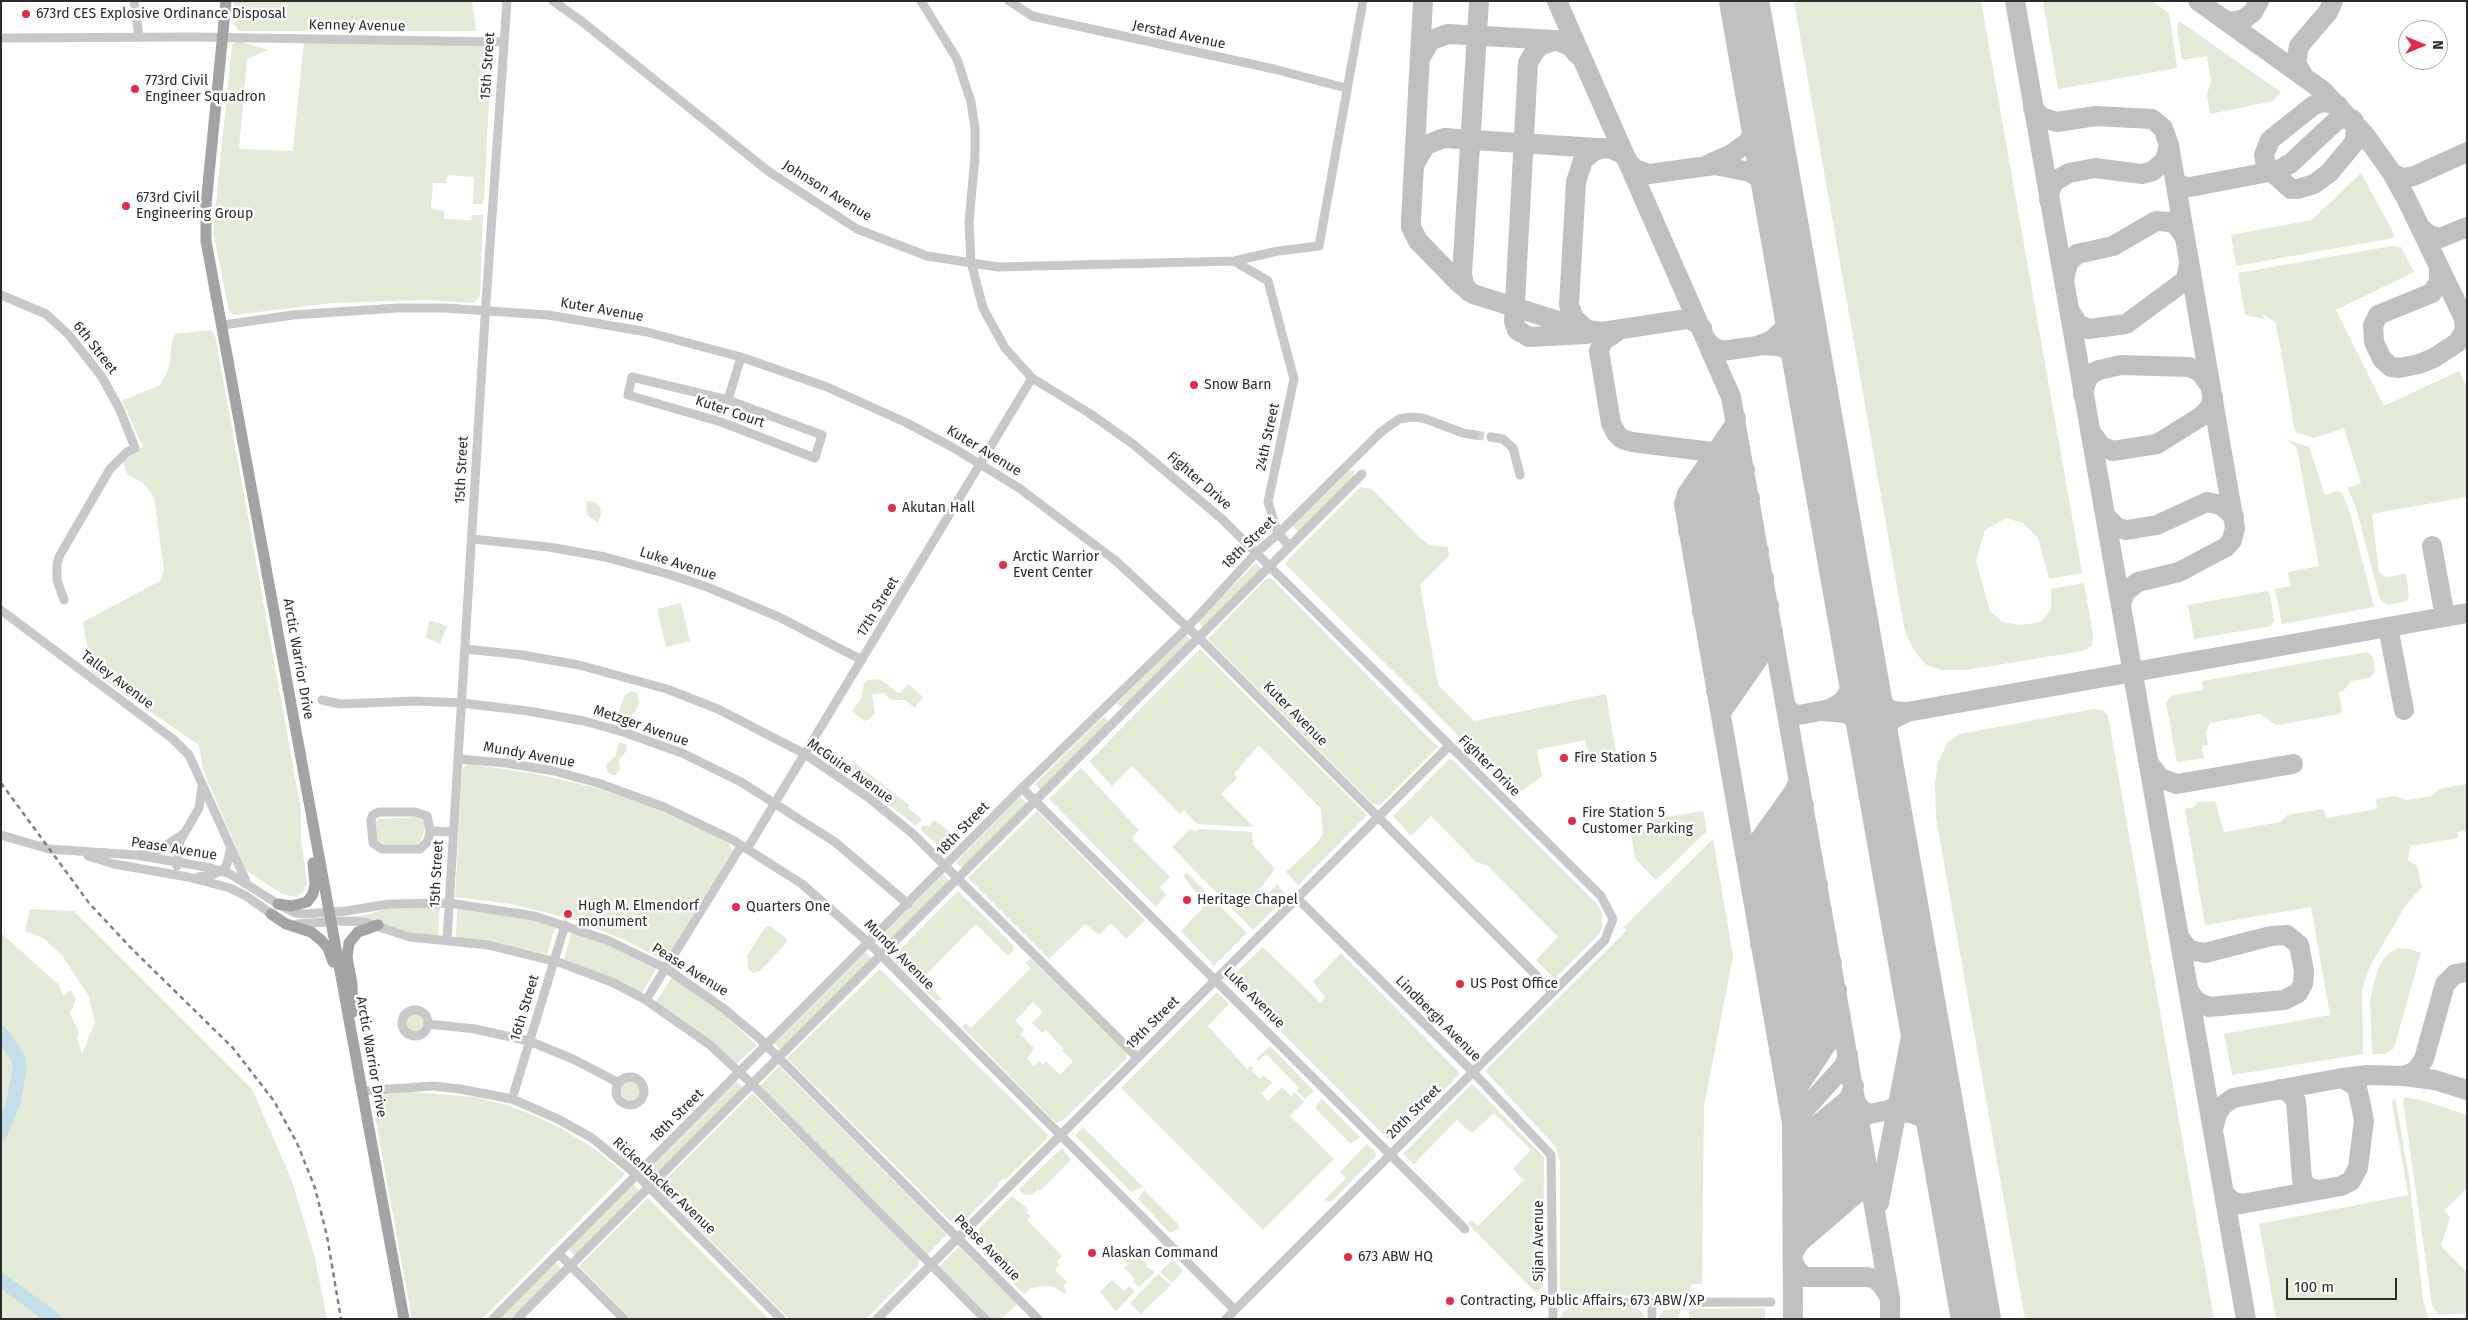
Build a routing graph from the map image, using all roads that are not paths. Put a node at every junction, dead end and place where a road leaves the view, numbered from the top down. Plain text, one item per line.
1 (134, 1) edge
2 (226, 1) edge
3 (507, 1) edge
4 (553, 1) edge
5 (921, 1) edge
6 (1009, 1) edge
7 (1363, 1) edge
8 (139, 37) junction
9 (223, 37) junction
10 (1, 38) edge
11 (503, 42) junction
12 (1346, 88) junction
13 (1234, 261) junction
14 (971, 262) junction
15 (1, 295) edge
16 (486, 310) junction
17 (223, 325) junction
18 (741, 356) junction
19 (1032, 378) junction
20 (728, 400) junction
21 (1475, 435) tunnel mouth
22 (1491, 437) tunnel mouth
23 (981, 464) junction
24 (1362, 474) dead end
25 (1520, 475) dead end
26 (1278, 534) junction
27 (472, 539) junction
28 (1290, 546) junction
29 (1257, 552) junction
30 (1270, 565) junction
31 (64, 600) dead end
32 (1, 610) edge
33 (1188, 626) junction
34 (1199, 638) junction
35 (466, 649) junction
36 (862, 660) junction
37 (322, 700) dead end
38 (462, 703) junction
39 (1105, 708) junction
40 (1117, 718) junction
41 (1449, 746) junction
42 (805, 754) junction
43 (458, 758) junction
44 (202, 784) junction
45 (1022, 788) junction
46 (1036, 800) junction
47 (775, 802) junction
48 (311, 814) junction
49 (1379, 817) junction
50 (430, 831) junction
51 (185, 832) junction
52 (452, 832) junction
53 (1, 835) edge
54 (231, 848) junction
55 (744, 848) junction
56 (71, 851) junction
57 (136, 855) junction
58 (177, 862) junction
59 (947, 865) junction
60 (220, 871) junction
61 (184, 876) junction
62 (958, 878) junction
63 (246, 881) junction
64 (1297, 898) junction
65 (449, 903) junction
66 (278, 904) junction
67 (908, 904) junction
68 (271, 914) junction
69 (331, 917) junction
70 (1613, 920) joint
71 (565, 924) junction
72 (378, 925) junction
73 (446, 940) junction
74 (869, 943) junction
75 (881, 955) junction
76 (555, 961) junction
77 (667, 969) junction
78 (1216, 980) junction
79 (1553, 992) junction
80 (646, 1000) junction
81 (349, 1018) junction
82 (429, 1024) dead end
83 (352, 1036) junction
84 (529, 1041) junction
85 (766, 1046) junction
86 (778, 1058) junction
87 (1138, 1058) junction
88 (1473, 1072) junction
89 (739, 1073) junction
90 (619, 1083) dead end
91 (752, 1084) junction
92 (362, 1091) junction
93 (512, 1099) junction
94 (1060, 1134) junction
95 (1391, 1154) junction
96 (1552, 1164) joint
97 (637, 1175) junction
98 (649, 1187) junction
99 (1465, 1229) dead end
100 (958, 1238) junction
101 (559, 1254) junction
102 (930, 1264) junction
103 (570, 1266) junction
104 (1771, 1302) dead end
105 (1553, 1303) junction
106 (1652, 1303) junction
107 (1235, 1310) junction
108 (404, 1319) edge
109 (493, 1319) edge
110 (517, 1319) edge
111 (624, 1319) edge
112 (782, 1319) edge
113 (877, 1319) edge
114 (985, 1319) edge
115 (1038, 1319) edge
116 (1226, 1319) edge
117 (1553, 1319) edge
118 (1652, 1319) edge

1 - 8 street
2 - 9 main road, Arctic Warrior Drive
3 - 11 street, 15th Street
4 - 14 street, Johnson Avenue
5 - 14 street, Fighter Drive
6 - 12 street, Jerstad Avenue
7 - 12 street
8 - 9 street, Kenney Avenue
8 - 10 street, Kenney Avenue
9 - 11 street, Kenney Avenue
9 - 17 main road, Arctic Warrior Drive
11 - 16 street, 15th Street
12 - 13 street, Johnson Avenue
13 - 14 street, Johnson Avenue
13 - 26 street, 24th Street
14 - 19 street, Fighter Drive
15 - 31 street, 6th Street
16 - 17 street, Kuter Avenue
16 - 18 street, Kuter Avenue
16 - 27 street, 15th Street
17 - 48 main road, Arctic Warrior Drive
18 - 20 street, Kuter Court
18 - 23 street, Kuter Avenue
19 - 23 street, 17th Street
19 - 29 street, Fighter Drive
20 - 20 street, Kuter Court
21 - 26 street, 18th Street
22 - 25 street
23 - 33 street, Kuter Avenue
23 - 36 street, 17th Street
24 - 28 street
26 - 28 street, 24th Street
26 - 29 street, 18th Street
27 - 35 street, 15th Street
27 - 36 street, Luke Avenue
28 - 30 street
29 - 30 street, Fighter Drive
29 - 33 street, 18th Street
30 - 34 street
30 - 41 street, Fighter Drive
32 - 44 street, Talley Avenue
33 - 34 street, Kuter Avenue
33 - 39 street, 18th Street
34 - 40 street
34 - 49 street, Kuter Avenue
35 - 38 street, 15th Street
35 - 42 street, McGuire Avenue
36 - 42 street, 17th Street
37 - 38 street, Metzger Avenue
38 - 43 street, 15th Street
38 - 47 street, Metzger Avenue
39 - 40 street
39 - 45 street, 18th Street
40 - 46 street
41 - 49 street, 19th Street
41 - 70 street, Fighter Drive
42 - 47 street, 17th Street
42 - 59 street, McGuire Avenue
43 - 52 street, 15th Street
43 - 55 street, Mundy Avenue
44 - 51 street
44 - 54 street, Talley Avenue
45 - 46 street, Luke Avenue
45 - 59 street, 18th Street
46 - 62 street
46 - 78 street, Luke Avenue
47 - 55 street, 17th Street
47 - 67 street, Metzger Avenue
48 - 66 main road
48 - 69 main road, Arctic Warrior Drive
49 - 64 street, 19th Street
49 - 79 street, Kuter Avenue
50 - 50 street
50 - 52 street
51 - 57 street
51 - 58 street
52 - 65 street, 15th Street
53 - 56 street, Pease Avenue
54 - 60 street
54 - 63 street, Talley Avenue
55 - 74 street, Mundy Avenue
55 - 77 street, 17th Street
56 - 57 street, Pease Avenue
56 - 61 street, Pease Avenue
57 - 58 street, Pease Avenue
58 - 60 street, Pease Avenue
58 - 61 street
59 - 62 street, McGuire Avenue
59 - 67 street, 18th Street
60 - 61 street
60 - 63 street, Pease Avenue
61 - 68 street, Pease Avenue
62 - 75 street
62 - 87 street, McGuire Avenue
63 - 66 street, Pease Avenue
64 - 78 street, 19th Street
64 - 88 street, Lindbergh Avenue
65 - 69 street, Pease Avenue
65 - 71 street, Pease Avenue
65 - 73 street, 15th Street
66 - 69 street, Pease Avenue
67 - 74 street, 18th Street
68 - 69 street, Pease Avenue
68 - 81 main road
69 - 72 street, Pease Avenue
69 - 81 main road, Arctic Warrior Drive
70 - 79 street, 20th Street
71 - 76 street, 16th Street
71 - 77 street, Pease Avenue
72 - 73 street, Pease Avenue
72 - 83 main road
73 - 76 street, Pease Avenue
74 - 75 street, Mundy Avenue
74 - 85 street, 18th Street
75 - 86 street
75 - 94 street, Mundy Avenue
76 - 80 street, Pease Avenue
76 - 84 street, 16th Street
77 - 80 street, 17th Street
77 - 85 street, Pease Avenue
78 - 87 street, 19th Street
78 - 95 street, Luke Avenue
79 - 88 street, 20th Street
80 - 89 street, Pease Avenue
81 - 83 main road, Arctic Warrior Drive
82 - 84 street
83 - 92 main road, Arctic Warrior Drive
84 - 90 street
84 - 93 street, 16th Street
85 - 86 street, Pease Avenue
85 - 89 street, 18th Street
86 - 91 street
86 - 100 street, Pease Avenue
87 - 94 street, 19th Street
88 - 95 street, 20th Street
88 - 96 street, Lindbergh Avenue
89 - 91 street, Pease Avenue
89 - 97 street, 18th Street
91 - 98 street
91 - 102 street, Pease Avenue
92 - 93 street, Rickenbacker Avenue
92 - 108 main road, Arctic Warrior Drive
93 - 97 street, Rickenbacker Avenue
94 - 100 street, 19th Street
94 - 107 street, Mundy Avenue
95 - 99 street, Luke Avenue
95 - 107 street, 20th Street
96 - 105 street, Sijan Avenue
97 - 98 street, Rickenbacker Avenue
97 - 101 street, 18th Street
98 - 103 street
98 - 112 street, Rickenbacker Avenue
100 - 102 street, 19th Street
100 - 115 street, Pease Avenue
101 - 103 street
101 - 109 street, 18th Street
102 - 113 street, 19th Street
102 - 114 street, Pease Avenue
103 - 110 street
103 - 111 street
104 - 106 street
105 - 106 street
105 - 117 street, Sijan Avenue
106 - 118 street
107 - 116 street, 20th Street

